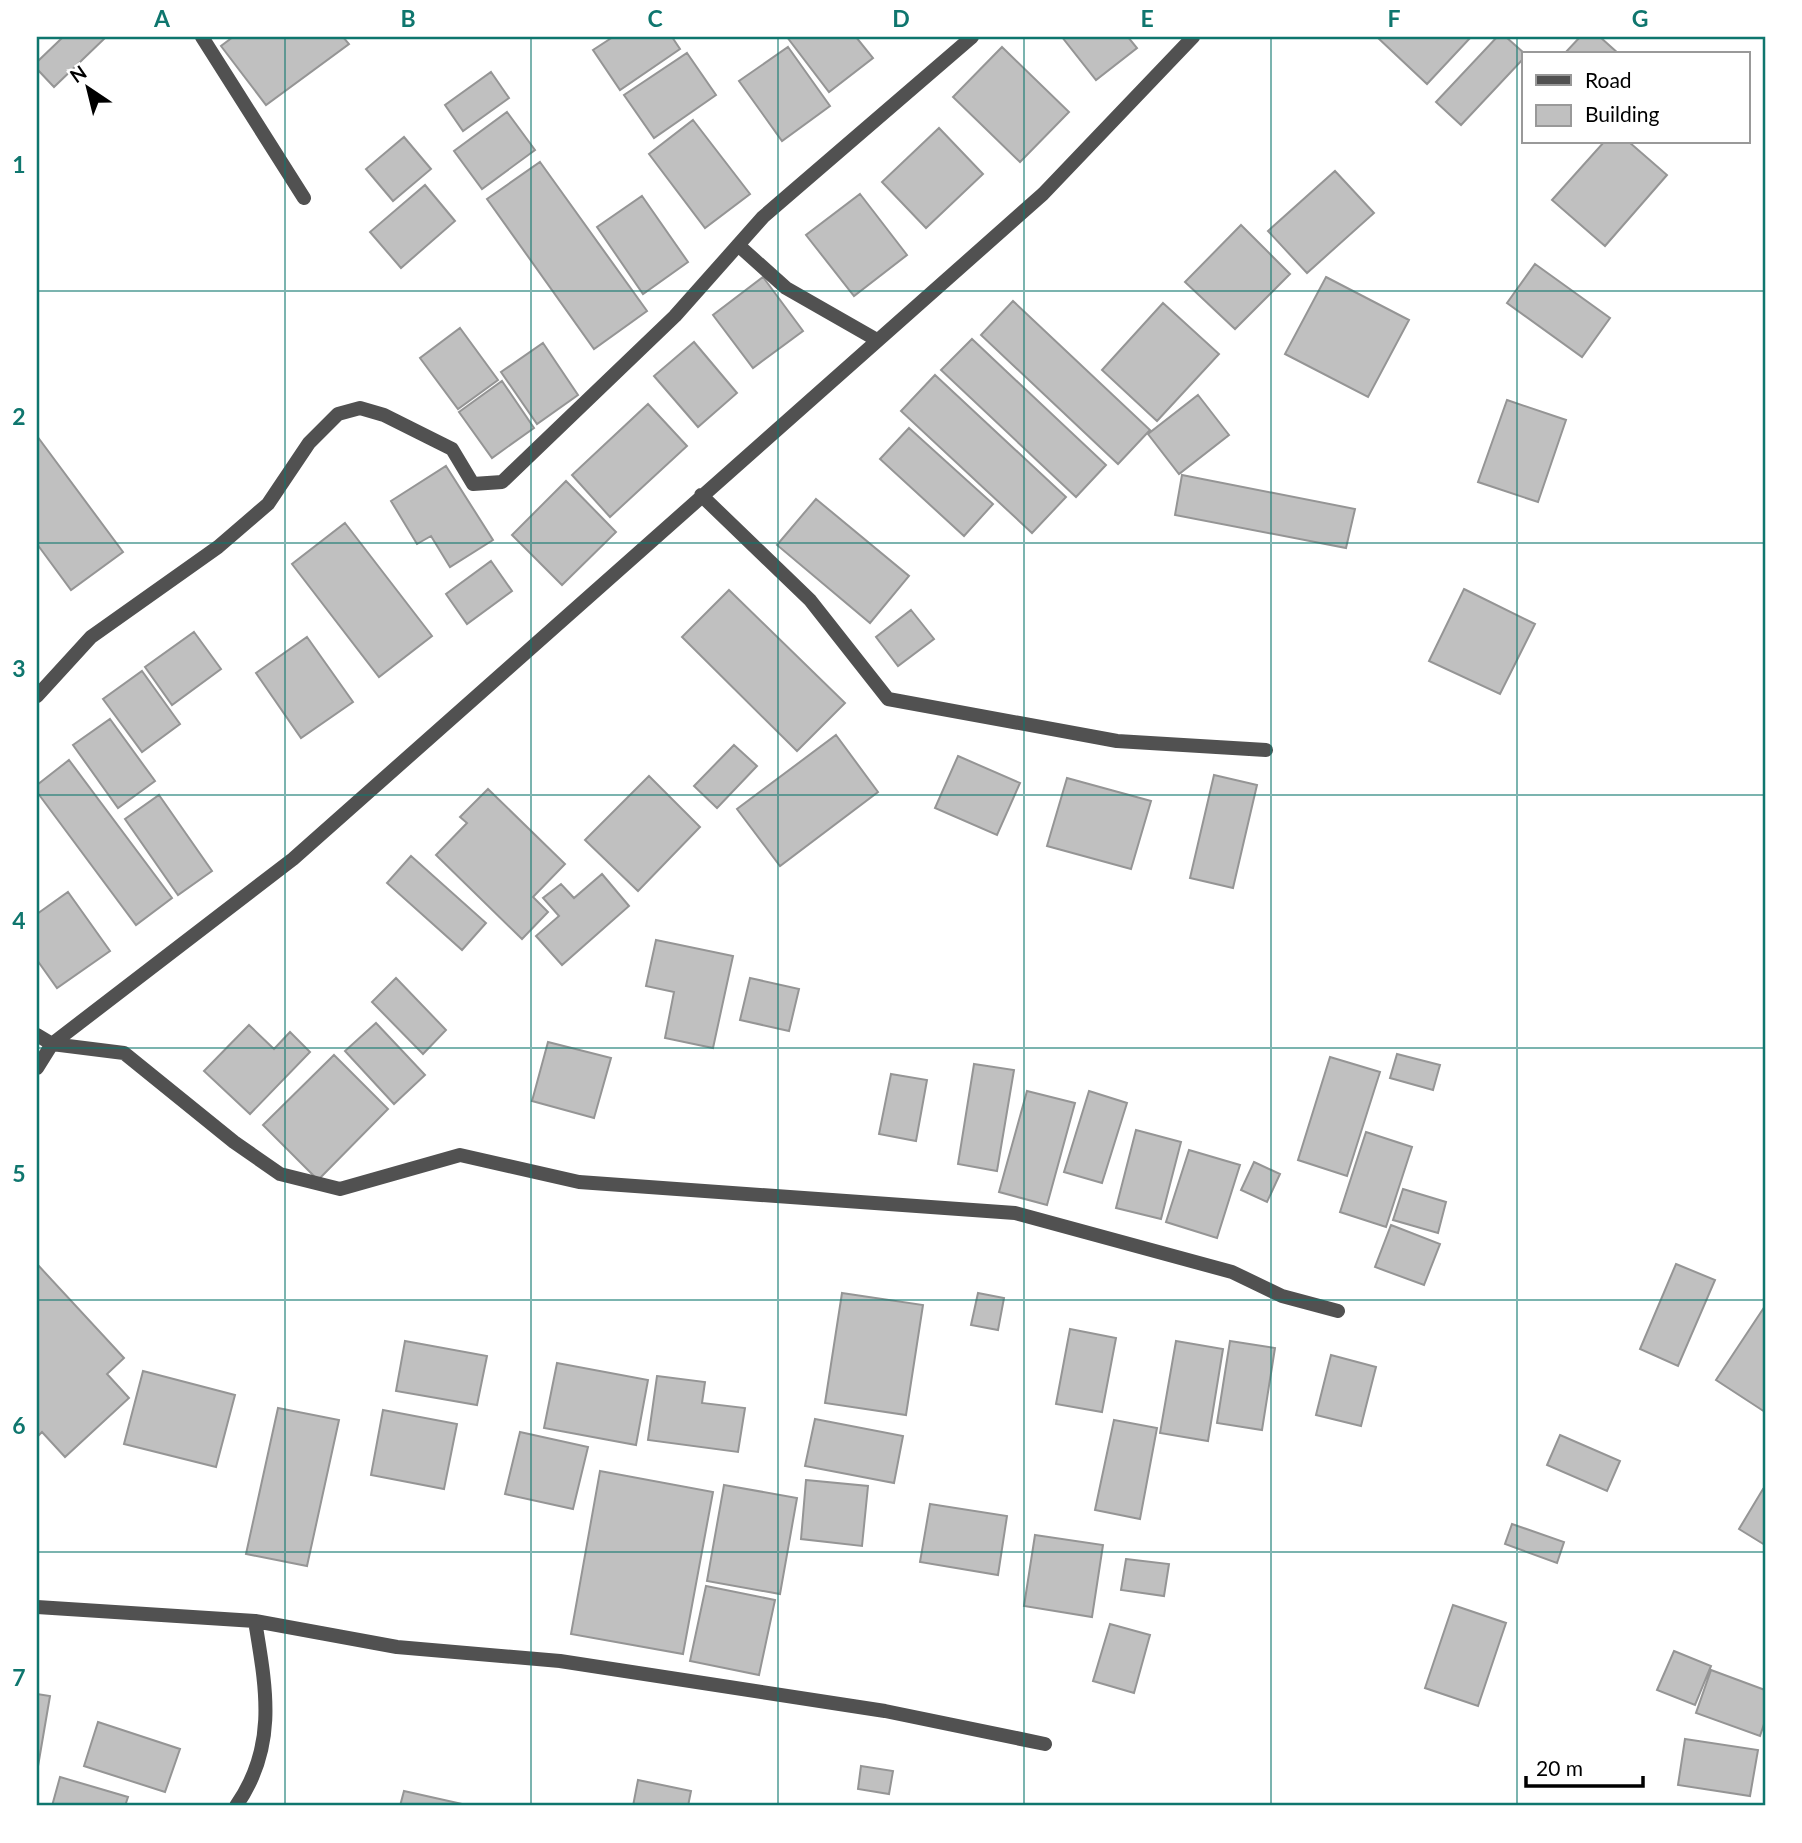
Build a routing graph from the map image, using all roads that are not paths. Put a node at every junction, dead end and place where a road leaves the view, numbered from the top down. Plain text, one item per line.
1 (202, 37) edge
2 (972, 37) edge
3 (1193, 37) edge
4 (304, 198) dead end
5 (737, 245) junction
6 (877, 340) junction
7 (701, 495) junction
8 (37, 696) edge
9 (1266, 750) dead end
10 (37, 1035) edge
11 (52, 1044) junction
12 (37, 1068) edge
13 (1338, 1311) dead end
14 (37, 1607) edge
15 (255, 1621) junction
16 (1045, 1744) dead end
17 (236, 1806) edge

1 - 4 street
2 - 5 street
3 - 6 street
5 - 6 street
5 - 8 street
6 - 7 street
7 - 9 street
7 - 11 street
10 - 11 street
11 - 12 street
11 - 13 street
14 - 15 street
15 - 16 street
15 - 17 street

